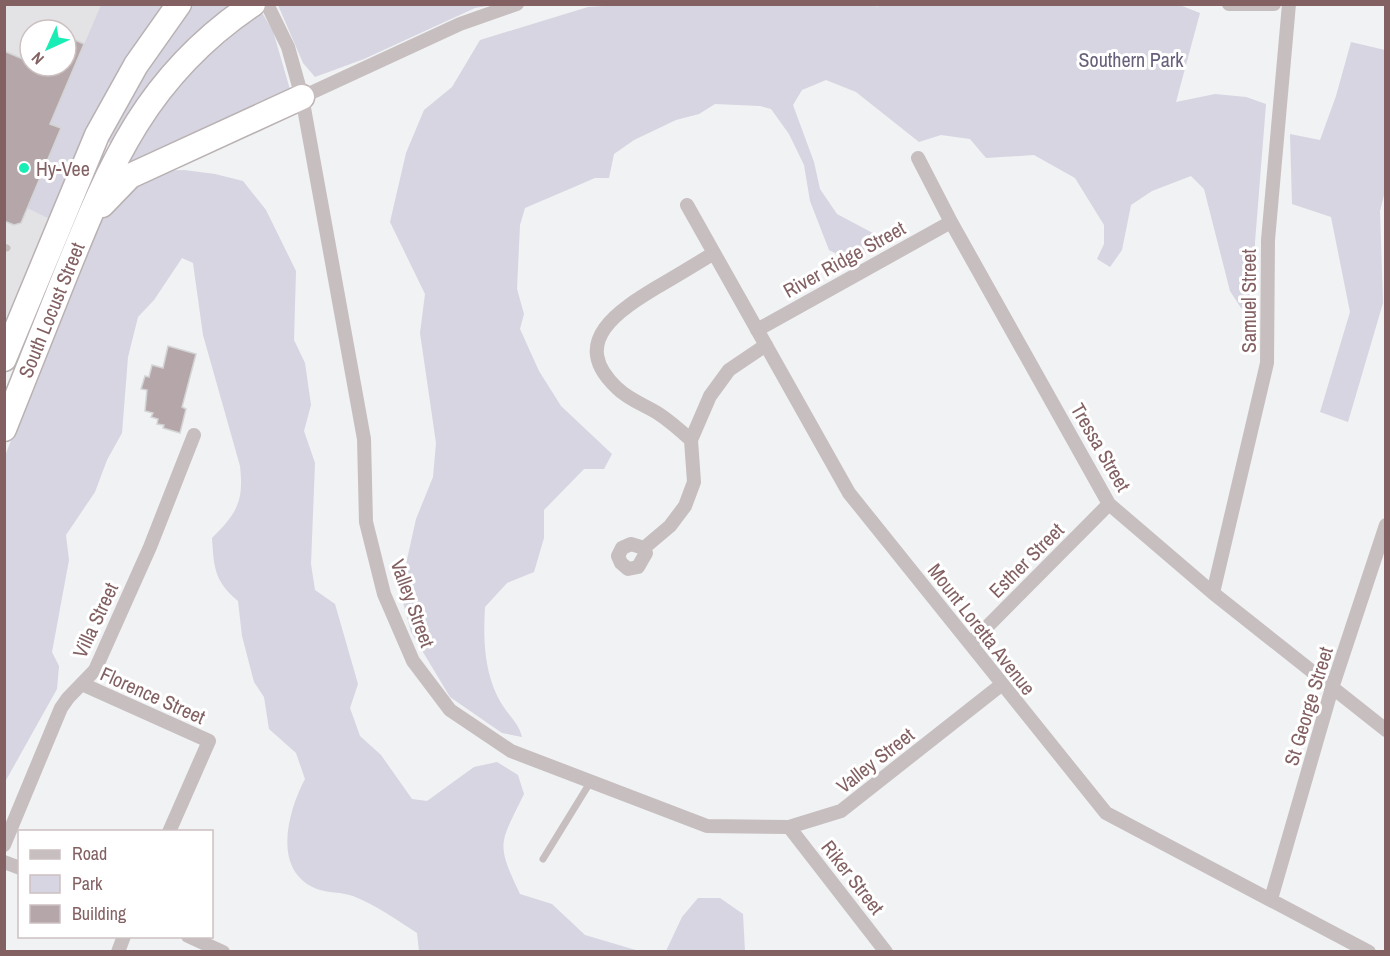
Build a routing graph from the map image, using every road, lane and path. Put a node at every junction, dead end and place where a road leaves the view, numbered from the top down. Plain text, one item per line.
1 (179, 4) edge
2 (253, 4) edge
3 (267, 4) edge
4 (517, 4) edge
5 (1229, 4) edge
6 (1274, 4) edge
7 (1289, 4) edge
8 (302, 97) junction
9 (918, 158) dead end
10 (687, 205) dead end
11 (951, 222) junction
12 (85, 226) junction
13 (714, 253) junction
14 (757, 330) junction
15 (766, 345) junction
16 (4, 359) edge
17 (5, 424) edge
18 (194, 435) dead end
19 (691, 440) junction
20 (1109, 504) junction
21 (1386, 525) edge
22 (644, 548) dead end
23 (1213, 593) junction
24 (971, 644) junction
25 (82, 684) junction
26 (1001, 685) junction
27 (1332, 688) junction
28 (1386, 730) edge
29 (591, 781) junction
30 (789, 826) junction
31 (169, 830) edge
32 (4, 845) edge
33 (543, 860) dead end
34 (1271, 899) junction
35 (193, 938) edge
36 (222, 951) edge
37 (886, 951) edge
38 (1369, 951) edge

1 - 16 highway, South Locust Street
2 - 12 highway, South Locust Street
3 - 8 street, Valley Street
4 - 8 street
5 - 6 street
7 - 23 street, Samuel Street
8 - 12 highway
8 - 29 street, Valley Street
9 - 11 street, Tressa Street
10 - 13 street, Mount Loretta Avenue
11 - 14 street, River Ridge Street
11 - 20 street, Tressa Street
12 - 17 highway, South Locust Street
13 - 14 street, Mount Loretta Avenue
13 - 19 street
14 - 15 street, Mount Loretta Avenue
15 - 19 street
15 - 24 street, Mount Loretta Avenue
18 - 25 street, Villa Street
19 - 22 street
20 - 23 street, Tressa Street
20 - 24 street, Esther Street
21 - 27 street, St George Street
23 - 27 street, Tressa Street
24 - 26 street, Mount Loretta Avenue
25 - 31 street, Florence Street
25 - 32 street, Villa Street
26 - 30 street, Valley Street
26 - 34 street, Mount Loretta Avenue
27 - 28 street, Tressa Street
27 - 34 street, St George Street
29 - 30 street, Valley Street
29 - 33 lane
30 - 37 street, Riker Street
34 - 38 street, Mount Loretta Avenue
35 - 36 street

